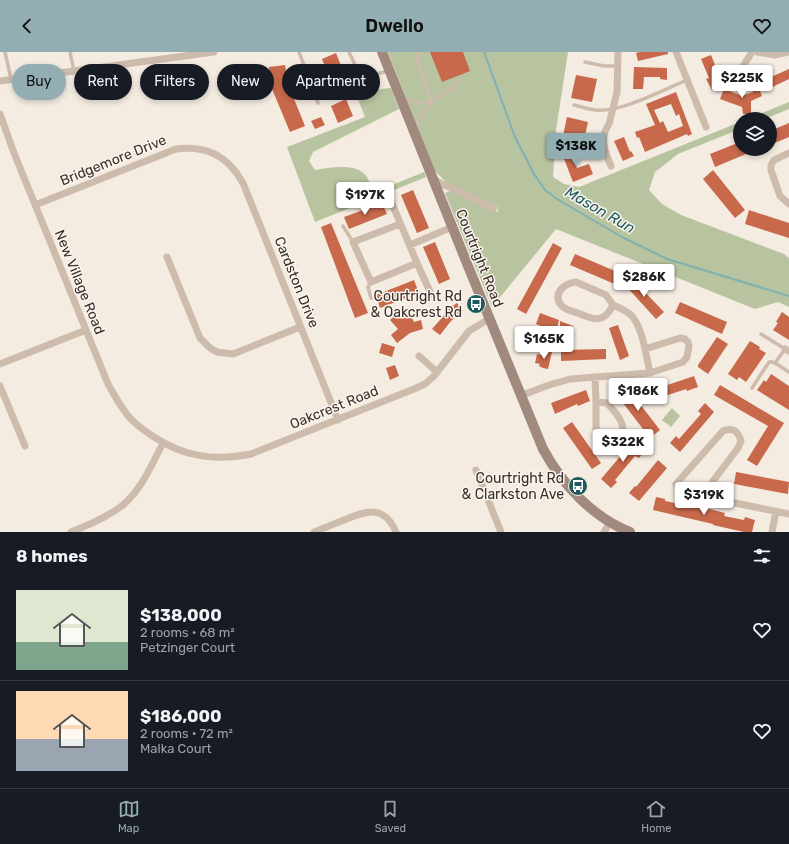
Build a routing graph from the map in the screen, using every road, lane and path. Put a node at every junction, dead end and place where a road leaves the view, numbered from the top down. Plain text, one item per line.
1 (5, 52) edge
2 (70, 52) edge
3 (214, 52) edge
4 (299, 52) edge
5 (349, 52) edge
6 (382, 52) edge
7 (421, 52) edge
8 (618, 52) edge
9 (676, 52) edge
10 (752, 52) edge
11 (757, 52) edge
12 (789, 52) edge
13 (195, 53) edge
14 (585, 62) dead end
15 (121, 64) edge
16 (618, 66) junction
17 (74, 71) joint
18 (390, 71) junction
19 (740, 71) dead end
20 (11, 79) junction
21 (460, 79) dead end
22 (688, 80) junction
23 (0, 81) edge
24 (401, 99) junction
25 (432, 102) junction
26 (318, 104) dead end
27 (574, 105) dead end
28 (613, 109) junction
29 (0, 114) edge
30 (706, 127) dead end
31 (414, 130) junction
32 (789, 153) edge
33 (224, 159) joint
34 (610, 166) dead end
35 (434, 180) junction
36 (391, 201) dead end
37 (789, 204) edge
38 (35, 205) junction
39 (494, 208) dead end
40 (400, 224) junction
41 (343, 226) dead end
42 (452, 227) junction
43 (353, 242) junction
44 (410, 245) junction
45 (166, 257) dead end
46 (416, 263) junction
47 (371, 282) junction
48 (431, 294) dead end
49 (371, 298) dead end
50 (613, 305) junction
51 (489, 319) junction
52 (300, 327) junction
53 (86, 330) junction
54 (761, 334) dead end
55 (645, 349) junction
56 (787, 350) edge
57 (419, 356) dead end
58 (775, 363) junction
59 (0, 364) edge
60 (437, 372) junction
61 (650, 372) junction
62 (789, 372) edge
63 (595, 377) junction
64 (0, 386) edge
65 (752, 388) dead end
66 (520, 396) junction
67 (596, 402) junction
68 (338, 420) junction
69 (162, 443) junction
70 (24, 446) dead end
71 (476, 470) dead end
72 (710, 495) junction
73 (776, 511) junction
74 (789, 514) edge
75 (610, 522) junction
76 (76, 531) edge
77 (314, 532) edge
78 (396, 532) edge
79 (501, 532) edge
80 (604, 532) edge
81 (630, 532) edge
82 (772, 532) edge

1 - 20 lane
2 - 17 lane
3 - 13 street
4 - 26 lane
5 - 18 lane
6 - 18 street, Courtright Road
7 - 25 lane
8 - 16 street
9 - 22 street
10 - 19 street
11 - 12 street
13 - 15 street
14 - 16 lane
16 - 28 street
17 - 20 street
18 - 24 street, Courtright Road
20 - 23 street
21 - 25 lane
22 - 28 lane
22 - 30 street
24 - 25 lane
24 - 31 street, Courtright Road
25 - 31 lane
27 - 28 lane
28 - 34 street
29 - 38 street, New Village Road
31 - 35 street, Courtright Road
32 - 37 street
33 - 38 street, Bridgemore Drive
33 - 52 street, Cardston Drive
35 - 39 street
35 - 42 street, Courtright Road
36 - 40 street
38 - 53 street, New Village Road
40 - 43 street
40 - 44 street
41 - 43 lane
42 - 44 street
42 - 51 street, Courtright Road
43 - 47 street
44 - 46 street
45 - 52 street
46 - 47 street
46 - 48 street
47 - 49 lane
50 - 50 street
50 - 55 street
51 - 60 street, Oakcrest Road
51 - 66 street, Courtright Road
52 - 68 street, Cardston Drive
53 - 59 street
53 - 69 street, New Village Road
54 - 56 lane
55 - 61 street
55 - 61 street
56 - 58 lane
57 - 60 street
58 - 62 lane
58 - 65 lane
60 - 68 street, Oakcrest Road
61 - 63 street
63 - 66 street
63 - 67 street
64 - 70 street
66 - 75 street, Courtright Road
67 - 67 street
68 - 69 street, Oakcrest Road
69 - 76 street
71 - 79 street
72 - 72 street
72 - 73 street
73 - 74 street
73 - 82 street
75 - 80 street
75 - 81 street, Courtright Road
77 - 78 street

